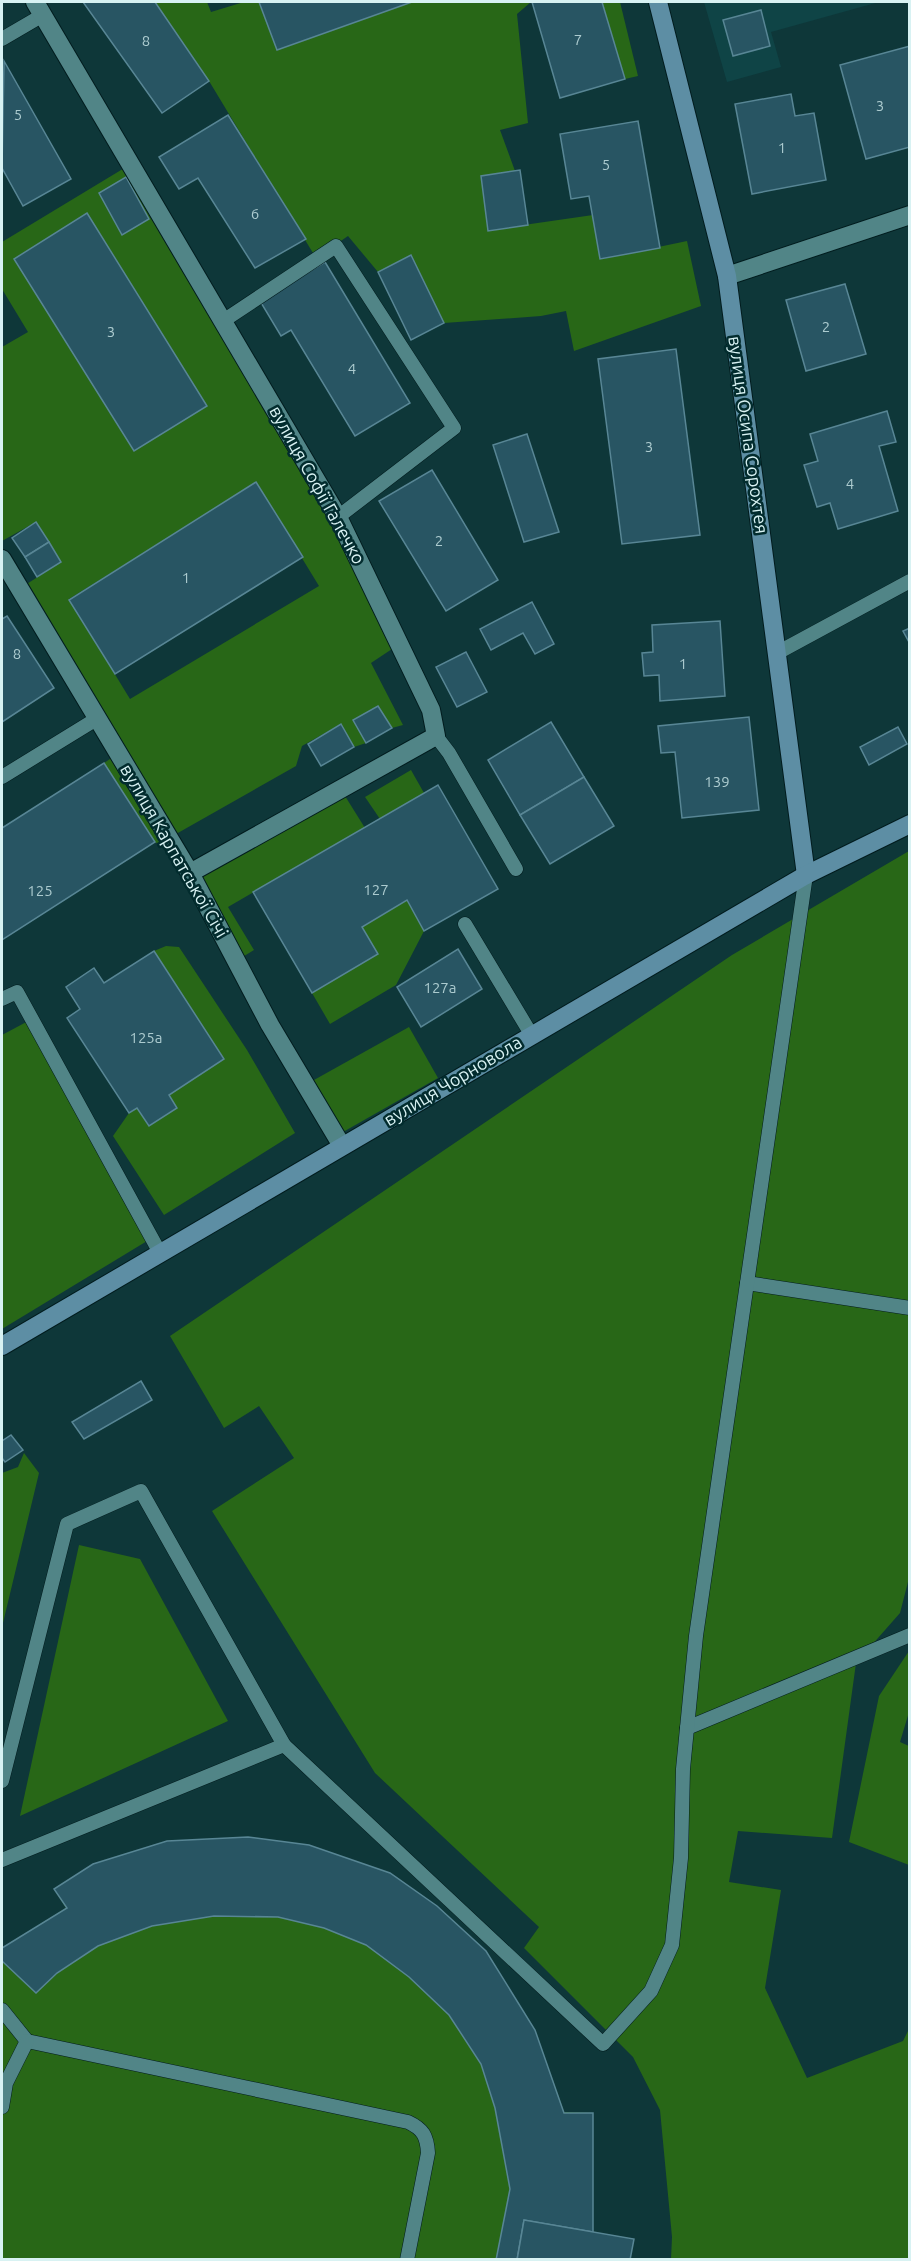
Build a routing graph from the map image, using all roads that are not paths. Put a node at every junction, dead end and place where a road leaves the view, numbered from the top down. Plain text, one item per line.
1 (658, 2) edge
2 (39, 8) edge
3 (2, 39) edge
4 (909, 215) edge
5 (727, 276) junction
6 (222, 321) junction
7 (338, 517) junction
8 (2, 559) edge
9 (909, 581) edge
10 (777, 653) junction
11 (98, 718) junction
12 (436, 736) junction
13 (2, 777) edge
14 (909, 824) edge
15 (516, 869) dead end
16 (190, 873) junction
17 (806, 875) junction
18 (465, 924) dead end
19 (2, 999) edge
20 (531, 1034) junction
21 (342, 1146) junction
22 (160, 1253) junction
23 (747, 1283) junction
24 (909, 1308) edge
25 (2, 1347) edge
26 (909, 1635) edge
27 (687, 1728) junction
28 (284, 1745) junction
29 (2, 1781) edge
30 (2, 1860) edge
31 (2, 2010) edge
32 (27, 2041) junction
33 (2, 2107) edge
34 (407, 2259) edge

1 - 5 main road, вулиця Осипа Сорохтея
2 - 3 lane
2 - 6 street, вулиця Софії Галечко
4 - 5 street
5 - 10 main road, вулиця Осипа Сорохтея
6 - 7 street, вулиця Софії Галечко
6 - 7 lane
7 - 12 street, вулиця Софії Галечко
8 - 11 street, вулиця Карпатської Січі
9 - 10 lane
10 - 17 main road, вулиця Осипа Сорохтея
11 - 13 lane
11 - 16 street, вулиця Карпатської Січі
12 - 15 lane
12 - 16 street
14 - 17 main road, вулиця Чорновола
16 - 21 street, вулиця Карпатської Січі
17 - 20 main road, вулиця Чорновола
17 - 23 lane
18 - 20 lane
19 - 22 lane
20 - 21 main road, вулиця Чорновола
21 - 22 main road, вулиця Чорновола
22 - 25 main road, вулиця Чорновола
23 - 24 lane
23 - 27 lane
26 - 27 lane
27 - 28 lane
28 - 29 lane
28 - 30 lane
31 - 32 lane
32 - 33 lane
32 - 34 lane

